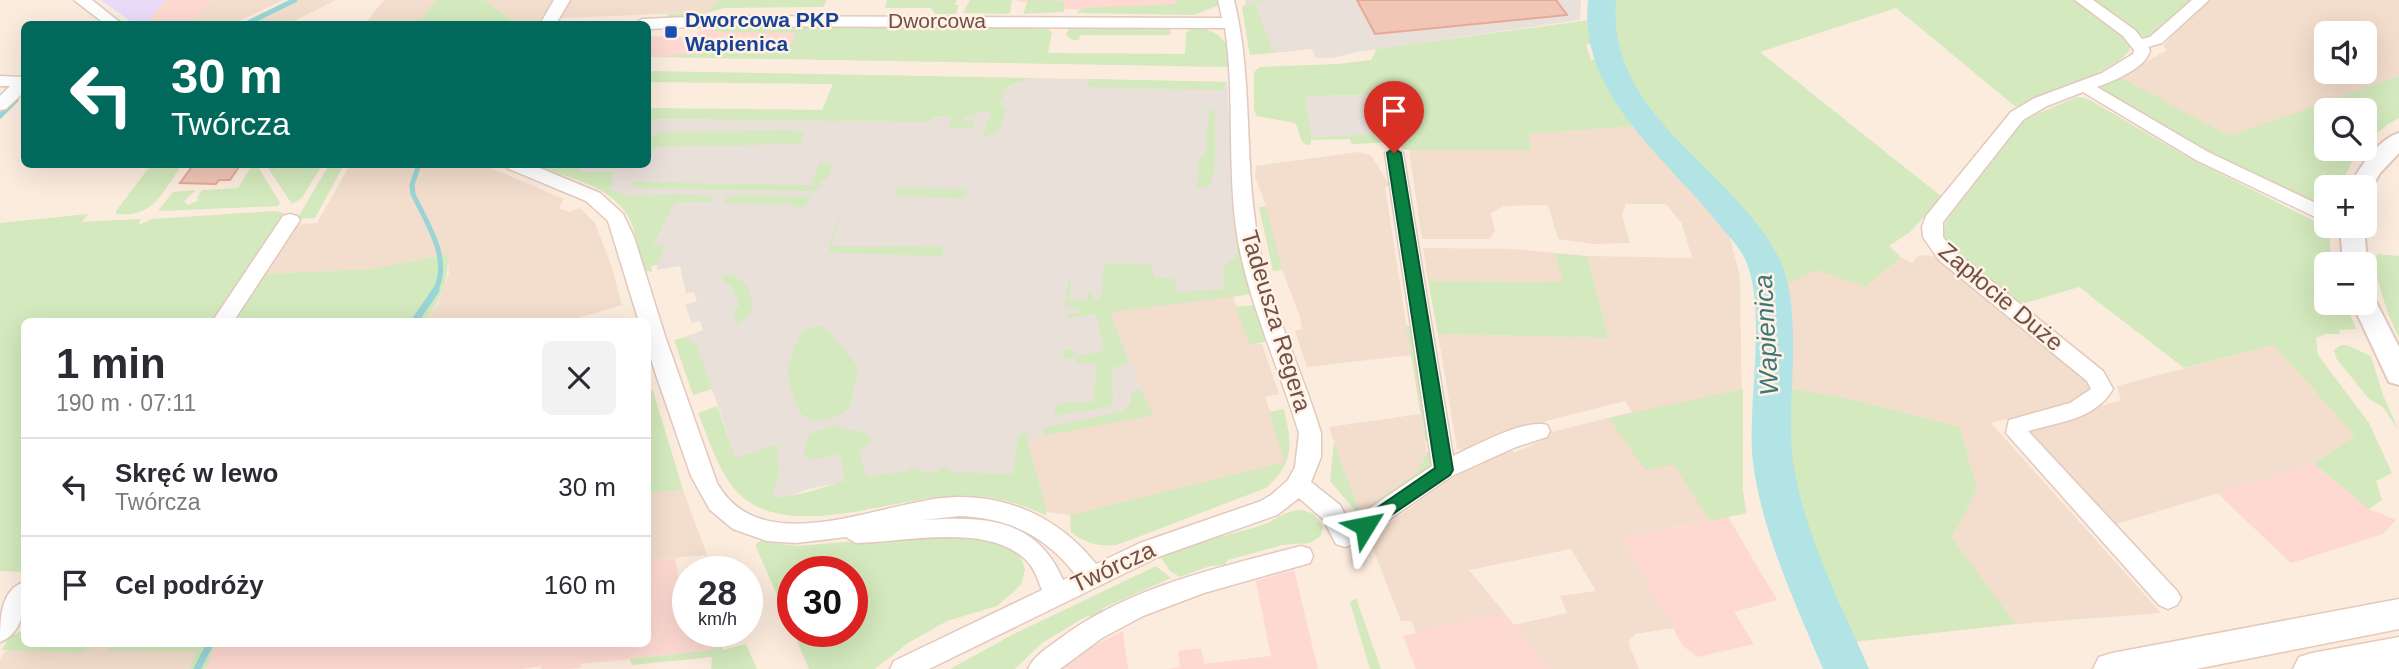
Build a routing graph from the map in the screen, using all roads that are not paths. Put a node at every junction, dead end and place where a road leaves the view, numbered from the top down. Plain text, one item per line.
1 (82, 0) edge
2 (562, 0) edge
3 (1226, 0) edge
4 (2083, 0) edge
5 (2201, 0) edge
6 (110, 21) edge
7 (550, 21) edge
8 (1232, 23) junction
9 (651, 24) edge
10 (2140, 44) junction
11 (0, 81) edge
12 (21, 82) edge
13 (21, 85) edge
14 (2084, 86) junction
15 (0, 105) edge
16 (2399, 140) edge
17 (1394, 153) dead end
18 (523, 168) edge
19 (2367, 175) edge
20 (2314, 210) edge
21 (290, 220) dead end
22 (2370, 315) edge
23 (225, 318) edge
24 (643, 318) edge
25 (651, 352) edge
26 (656, 372) edge
27 (2399, 375) edge
28 (1539, 431) dead end
29 (1444, 470) junction
30 (1299, 485) junction
31 (829, 531) junction
32 (1301, 556) dead end
33 (1092, 577) junction
34 (1056, 594) junction
35 (21, 597) edge
36 (2168, 598) dead end
37 (2399, 614) edge
38 (0, 631) edge
39 (2399, 653) edge
40 (923, 663) edge
41 (903, 669) edge
42 (1041, 669) edge
43 (2112, 669) edge
44 (2312, 669) edge

1 - 6 street
2 - 7 street
3 - 8 street, Tadeusza Regera
4 - 10 street
5 - 10 street
8 - 9 street, Dworcowa
8 - 30 street, Tadeusza Regera
10 - 14 street, Zapłocie Duże
11 - 12 street
13 - 15 street
14 - 20 street
14 - 36 street, Zapłocie Duże
16 - 19 street
17 - 29 street
18 - 24 street
21 - 23 street
22 - 27 street
25 - 26 street
26 - 31 street
28 - 29 street
29 - 30 street
30 - 33 street, Twórcza
31 - 33 street
31 - 34 street
32 - 42 street
33 - 34 street, Twórcza
34 - 40 street, Twórcza
35 - 38 street
37 - 43 main road
39 - 44 main road
40 - 41 street, Twórcza

